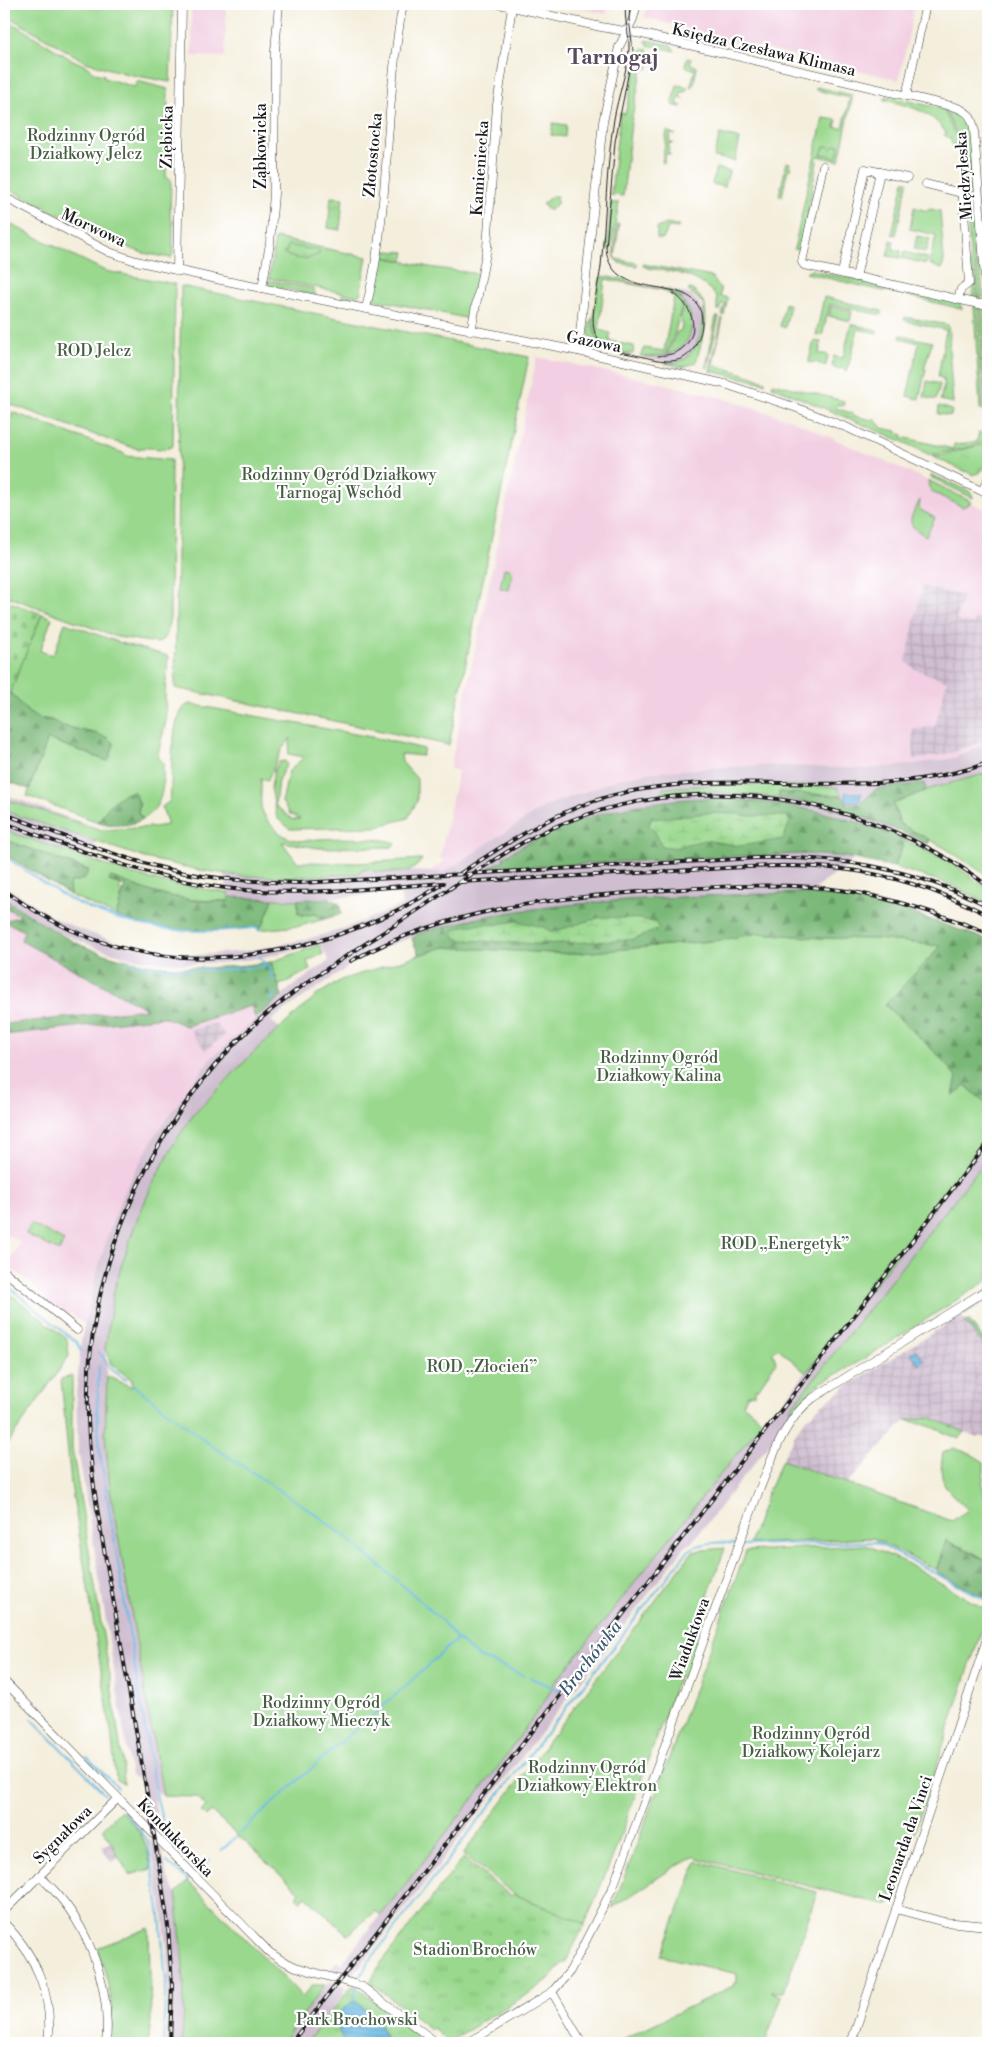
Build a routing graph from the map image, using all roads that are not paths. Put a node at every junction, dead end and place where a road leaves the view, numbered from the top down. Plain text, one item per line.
1 (182, 4) edge
2 (279, 4) edge
3 (403, 4) edge
4 (499, 4) edge
5 (637, 4) edge
6 (926, 4) edge
7 (512, 7) junction
8 (627, 32) junction
9 (906, 96) junction
10 (823, 166) dead end
11 (880, 172) junction
12 (907, 178) dead end
13 (926, 184) dead end
14 (4, 197) edge
15 (176, 270) junction
16 (842, 273) junction
17 (856, 277) junction
18 (262, 288) junction
19 (958, 299) junction
20 (988, 304) edge
21 (366, 308) junction
22 (988, 319) edge
23 (471, 331) junction
24 (578, 351) junction
25 (988, 479) edge
26 (985, 492) edge
27 (4, 1271) edge
28 (988, 1289) edge
29 (77, 1330) dead end
30 (987, 1639) edge
31 (5, 1684) edge
32 (118, 1798) junction
33 (39, 1876) junction
34 (896, 1909) junction
35 (4, 1911) edge
36 (4, 1923) edge
37 (988, 1926) edge
38 (552, 1992) junction
39 (48, 2043) edge
40 (106, 2043) edge
41 (437, 2043) edge
42 (468, 2043) edge
43 (582, 2043) edge
44 (851, 2043) edge

1 - 15 street, Ziębicka
2 - 18 street, Ząbkowicka
3 - 21 street, Złotostocka
4 - 7 street, Księdza Czesława Klimasa
5 - 8 street
6 - 9 street
7 - 8 street, Księdza Czesława Klimasa
7 - 23 street, Kamieniecka
8 - 9 street, Księdza Czesława Klimasa
8 - 24 street
9 - 20 street, Międzyleska
10 - 16 street
11 - 12 street
11 - 16 street
11 - 17 street
13 - 19 street, Międzyleska
14 - 15 street, Morwowa
15 - 18 street, Gazowa
16 - 17 street
17 - 19 street
18 - 21 street, Gazowa
19 - 20 street
20 - 22 street, Międzyleska
21 - 23 street, Gazowa
23 - 24 street, Gazowa
24 - 26 street, Gazowa
25 - 26 street
27 - 29 street
28 - 38 street, Wiaduktowa
30 - 34 street, Leonarda da Vinci
31 - 32 street, Konduktorska
32 - 33 street, Sygnałowa
32 - 41 street, Konduktorska
33 - 35 street, Sygnałowa
33 - 40 street
34 - 37 street
34 - 44 street, Leonarda da Vinci
36 - 39 street
38 - 42 street, Wiaduktowa
38 - 43 street

